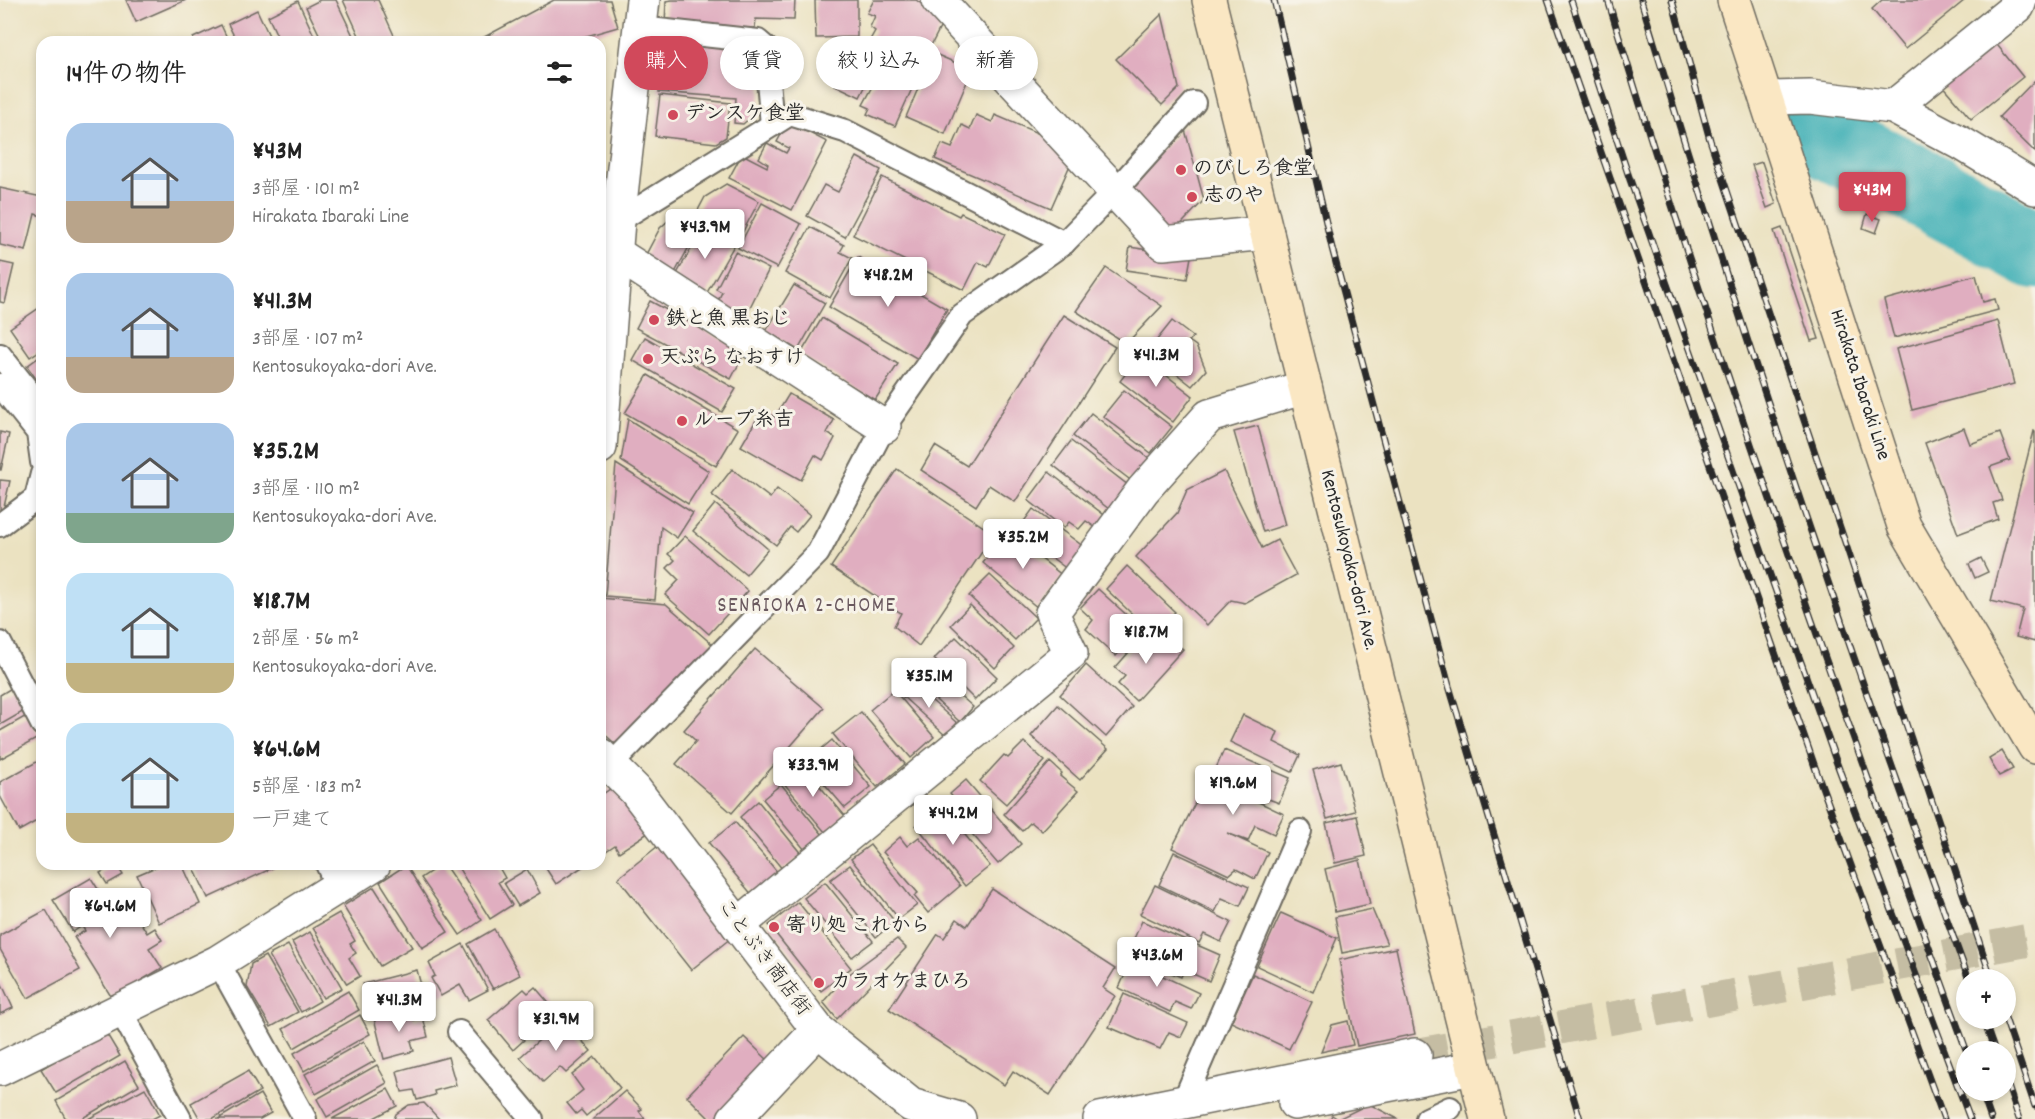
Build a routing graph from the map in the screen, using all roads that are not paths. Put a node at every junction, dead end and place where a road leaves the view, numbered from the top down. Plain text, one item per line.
1 (938, 0) edge
2 (1209, 0) edge
3 (1734, 0) edge
4 (2020, 0) edge
5 (642, 14) edge
6 (1766, 99) junction
7 (1194, 103) dead end
8 (1893, 107) junction
9 (772, 125) junction
10 (2035, 188) edge
11 (1115, 191) junction
12 (1267, 233) junction
13 (612, 235) edge
14 (1064, 243) junction
15 (606, 341) edge
16 (0, 355) edge
17 (0, 385) edge
18 (1305, 387) junction
19 (36, 400) edge
20 (884, 427) junction
21 (36, 430) edge
22 (36, 498) edge
23 (0, 525) edge
24 (0, 643) edge
25 (36, 707) edge
26 (2035, 747) edge
27 (606, 759) edge
28 (606, 761) edge
29 (1300, 831) dead end
30 (353, 870) edge
31 (332, 876) edge
32 (738, 925) junction
33 (218, 962) junction
34 (120, 1010) junction
35 (818, 1030) junction
36 (459, 1032) dead end
37 (1415, 1055) tunnel mouth
38 (1473, 1068) junction
39 (0, 1069) edge
40 (1450, 1108) dead end
41 (1192, 1114) edge
42 (1115, 1117) edge
43 (180, 1119) edge
44 (305, 1119) edge
45 (532, 1119) edge
46 (734, 1119) edge
47 (959, 1119) edge
48 (1427, 1119) edge
49 (1487, 1119) edge

1 - 11 street
2 - 12 street, Kentosukoyaka-dori Ave.
3 - 6 street, Hirakata Ibaraki Line
4 - 8 street
5 - 9 lane
5 - 13 street
6 - 8 street
6 - 26 street, Hirakata Ibaraki Line
7 - 11 lane
8 - 10 street
9 - 13 lane
9 - 14 lane
11 - 12 street
11 - 14 lane
12 - 18 street, Kentosukoyaka-dori Ave.
13 - 15 street
13 - 20 street
14 - 20 lane
16 - 19 lane
17 - 21 lane
18 - 32 street
18 - 38 street, Kentosukoyaka-dori Ave.
20 - 27 lane
22 - 23 lane
24 - 25 lane
28 - 32 street, ことぶき商店街
29 - 41 lane
30 - 31 street
31 - 33 street
32 - 35 street, ことぶき商店街
33 - 34 street
33 - 44 lane
34 - 39 street
34 - 43 lane
35 - 46 street
35 - 47 street, ことぶき商店街
36 - 45 lane
37 - 41 street
38 - 41 street
38 - 49 street, Kentosukoyaka-dori Ave.
40 - 48 lane
41 - 42 street

